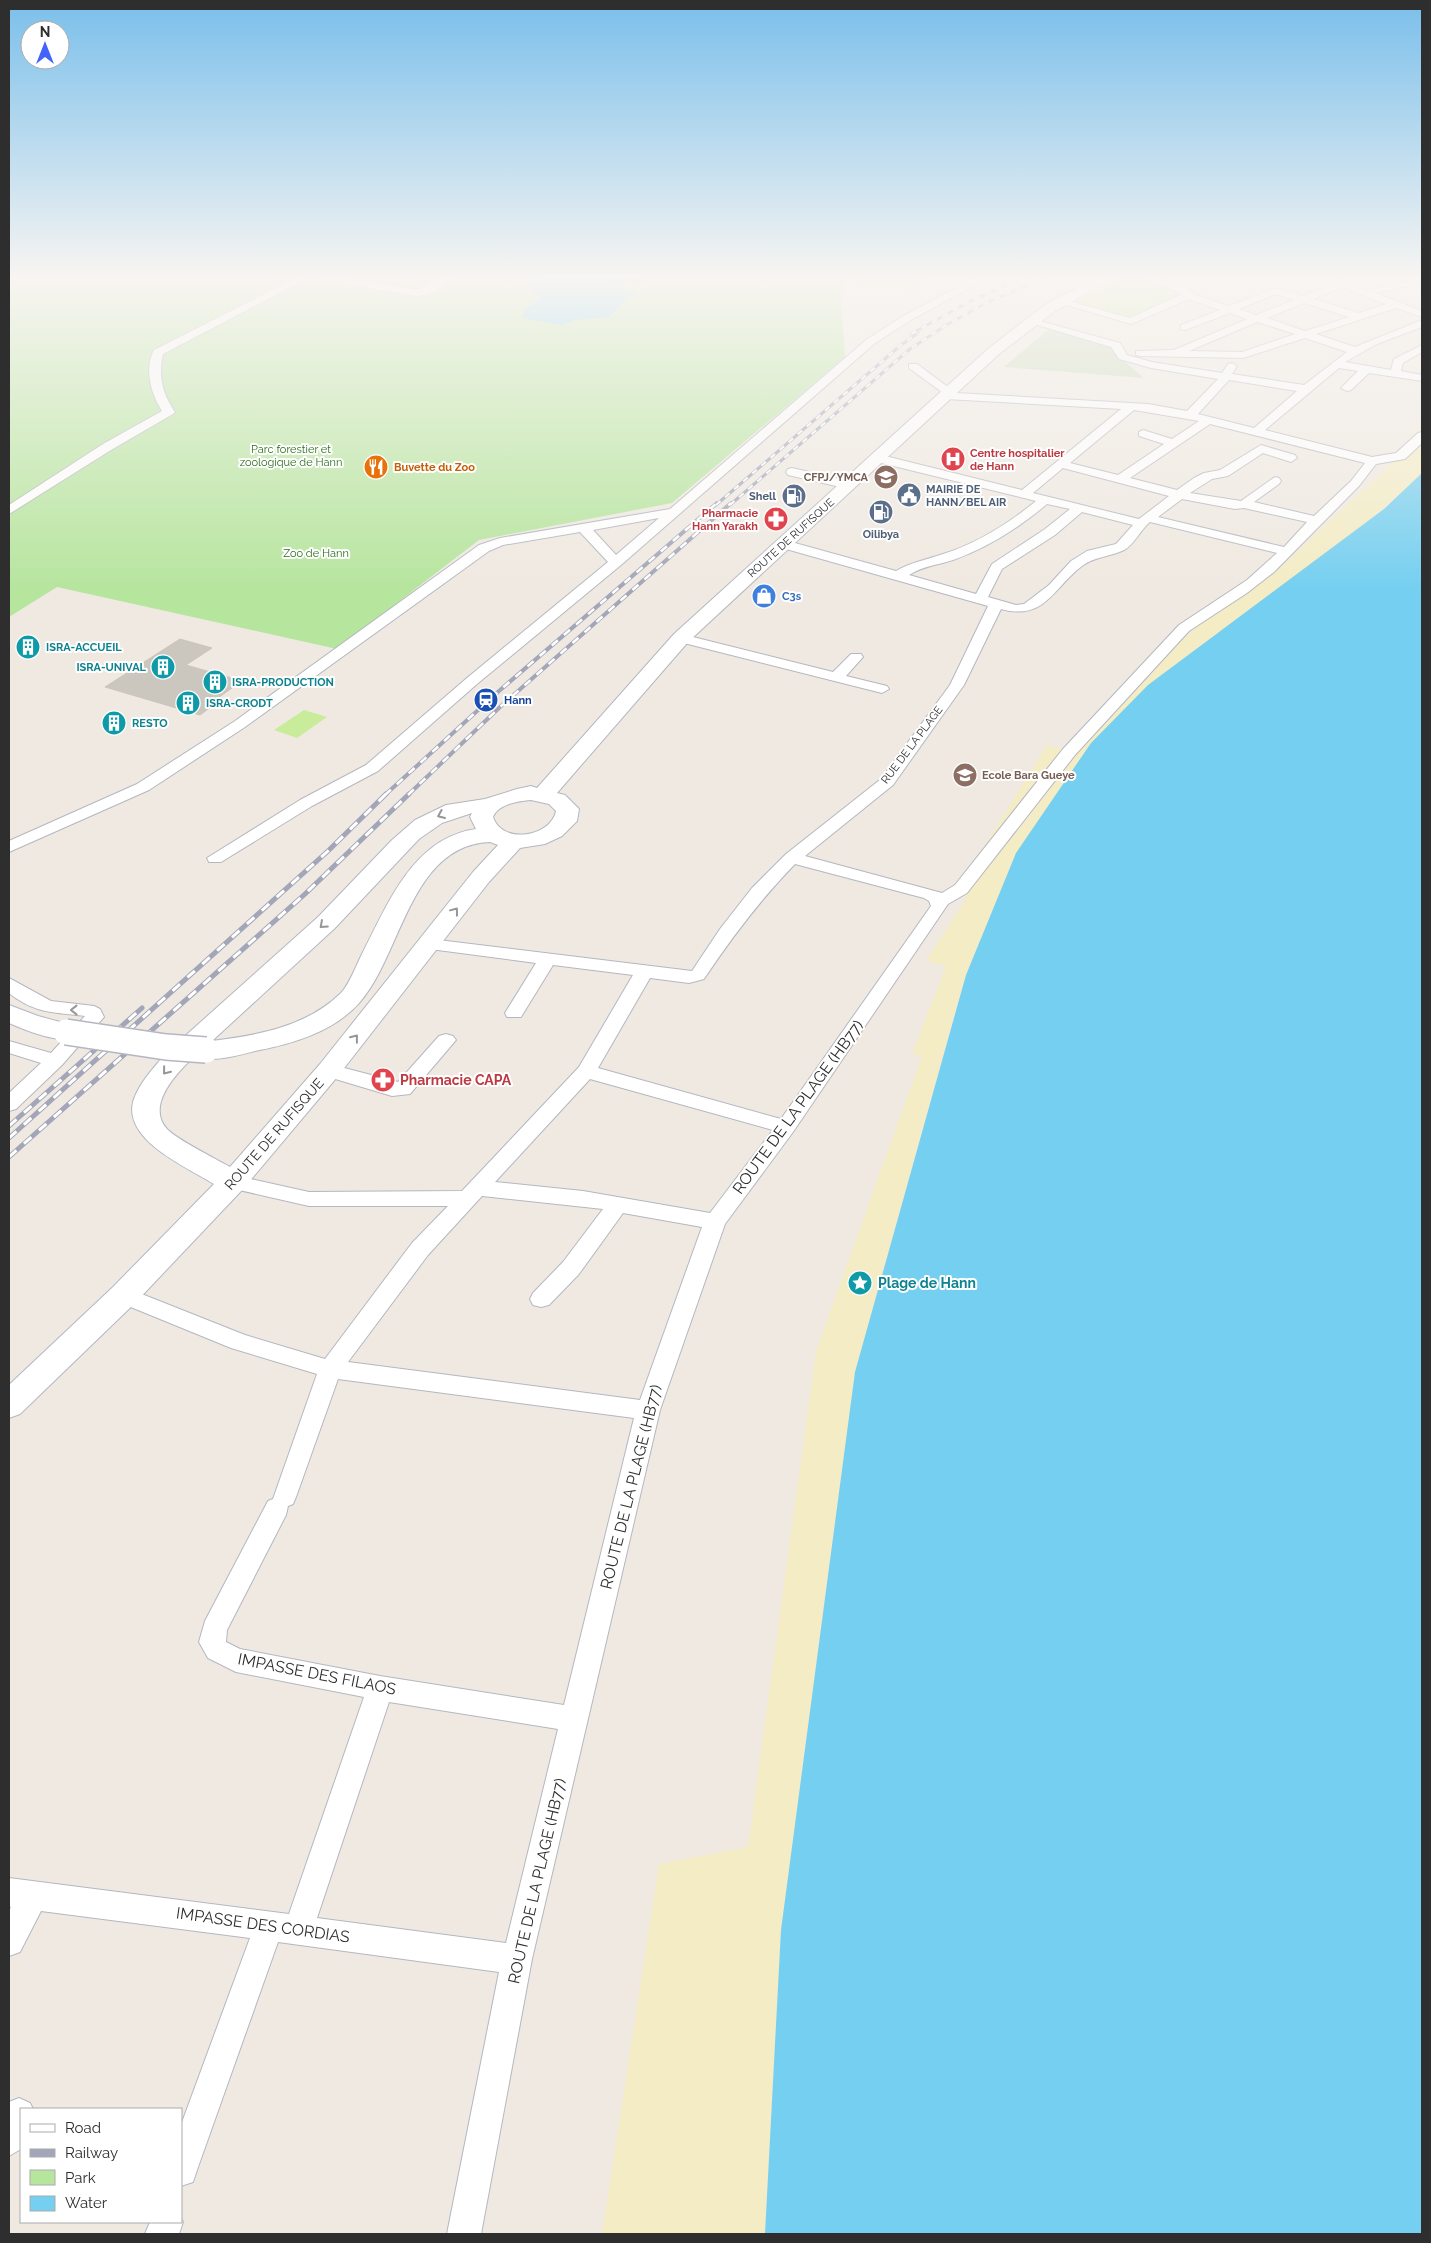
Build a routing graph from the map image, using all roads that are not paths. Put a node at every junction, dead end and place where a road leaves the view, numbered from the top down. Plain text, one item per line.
1 (156, 381) edge
2 (825, 381) edge
3 (931, 381) edge
4 (964, 381) edge
5 (1223, 381) edge
6 (1253, 381) edge
7 (1317, 381) edge
8 (1354, 381) edge
9 (1347, 388) dead end
10 (1306, 390) junction
11 (948, 395) junction
12 (1132, 406) junction
13 (1190, 415) junction
14 (1208, 420) junction
15 (1257, 431) junction
16 (1143, 434) dead end
17 (1422, 436) edge
18 (1279, 437) junction
19 (1172, 443) junction
20 (1262, 449) junction
21 (877, 458) junction
22 (1291, 458) dead end
23 (1372, 461) junction
24 (1060, 464) junction
25 (792, 472) dead end
26 (1119, 480) junction
27 (1275, 481) dead end
28 (849, 485) junction
29 (1023, 495) junction
30 (1180, 495) junction
31 (1044, 500) junction
32 (1244, 504) junction
33 (1078, 509) junction
34 (9, 510) edge
35 (673, 512) junction
36 (1144, 520) junction
37 (1316, 520) junction
38 (584, 527) junction
39 (784, 544) junction
40 (1288, 552) junction
41 (616, 562) junction
42 (898, 576) junction
43 (980, 599) junction
44 (996, 604) junction
45 (681, 638) junction
46 (856, 657) dead end
47 (837, 677) junction
48 (882, 688) dead end
49 (543, 794) junction
50 (490, 828) junction
51 (9, 847) edge
52 (215, 858) dead end
53 (792, 858) junction
54 (940, 902) junction
55 (430, 944) junction
56 (548, 959) junction
57 (644, 972) junction
58 (9, 984) edge
59 (9, 1013) edge
60 (514, 1013) dead end
61 (446, 1040) dead end
62 (9, 1047) edge
63 (55, 1061) junction
64 (329, 1070) junction
65 (586, 1071) junction
66 (9, 1086) edge
67 (9, 1104) edge
68 (786, 1127) junction
69 (233, 1182) junction
70 (474, 1193) junction
71 (618, 1204) junction
72 (715, 1222) junction
73 (124, 1295) junction
74 (540, 1299) dead end
75 (330, 1368) junction
76 (9, 1405) edge
77 (648, 1410) junction
78 (380, 1688) junction
79 (574, 1719) junction
80 (21, 1893) edge
81 (283, 1928) junction
82 (9, 1942) edge
83 (517, 1959) junction
84 (184, 2152) edge
85 (464, 2234) edge

1 - 34 street
2 - 35 street
3 - 11 street
4 - 11 main road, ROUTE DE RUFISQUE
5 - 13 street
6 - 10 street
7 - 10 street
8 - 9 street
10 - 15 street
11 - 12 street
11 - 21 main road, ROUTE DE RUFISQUE
12 - 13 street
12 - 24 street
13 - 14 street
14 - 15 street
14 - 19 street
15 - 18 street
16 - 19 street
17 - 23 street
18 - 20 street
18 - 23 street
19 - 26 street
20 - 22 street
20 - 30 street
21 - 28 main road, ROUTE DE RUFISQUE
21 - 29 street
23 - 37 street
24 - 26 street
24 - 29 street
25 - 28 street
26 - 30 street
27 - 32 street
28 - 39 main road, ROUTE DE RUFISQUE
29 - 31 street
30 - 32 street
30 - 36 street
31 - 33 street
31 - 42 street
32 - 37 street
33 - 36 street
33 - 43 street
35 - 38 street
35 - 41 street
36 - 40 street
36 - 44 street
37 - 40 street
38 - 41 street
38 - 51 street
39 - 42 street
39 - 45 main road, ROUTE DE RUFISQUE
40 - 54 street
41 - 52 street
42 - 43 street
43 - 44 street
44 - 53 street, RUE DE LA PLAGE
45 - 47 street
45 - 49 main road, ROUTE DE RUFISQUE
46 - 47 street
47 - 48 street
49 - 50 main road, ROUTE DE RUFISQUE
49 - 50 main road
55 -> 50 main road, ROUTE DE RUFISQUE
50 - 59 main road, bridge
50 -> 69 main road
53 - 54 street
53 - 57 street, RUE DE LA PLAGE
54 - 68 street, ROUTE DE LA PLAGE (HB77)
55 - 56 street
64 -> 55 main road, ROUTE DE RUFISQUE
56 - 57 street
56 - 60 street
57 - 65 street
63 -> 58 street
61 - 64 street
62 - 63 street
63 - 66 street
63 - 67 street
64 - 69 main road, ROUTE DE RUFISQUE
65 - 68 street
65 - 70 street
68 - 72 street, ROUTE DE LA PLAGE (HB77)
69 - 70 street
69 - 73 main road, ROUTE DE RUFISQUE
70 - 71 street
70 - 75 street
71 - 72 street
71 - 74 street
72 - 77 street, ROUTE DE LA PLAGE (HB77)
73 - 75 street
73 - 76 main road, ROUTE DE RUFISQUE
75 - 77 street
75 - 78 street, IMPASSE DES FILAOS
77 - 79 street, ROUTE DE LA PLAGE (HB77)
78 - 79 street, IMPASSE DES FILAOS
78 - 81 street
79 - 83 street, ROUTE DE LA PLAGE (HB77)
80 - 81 street, IMPASSE DES CORDIAS
80 - 82 street
81 - 83 street, IMPASSE DES CORDIAS
81 - 84 street
83 - 85 street, ROUTE DE LA PLAGE (HB77)

